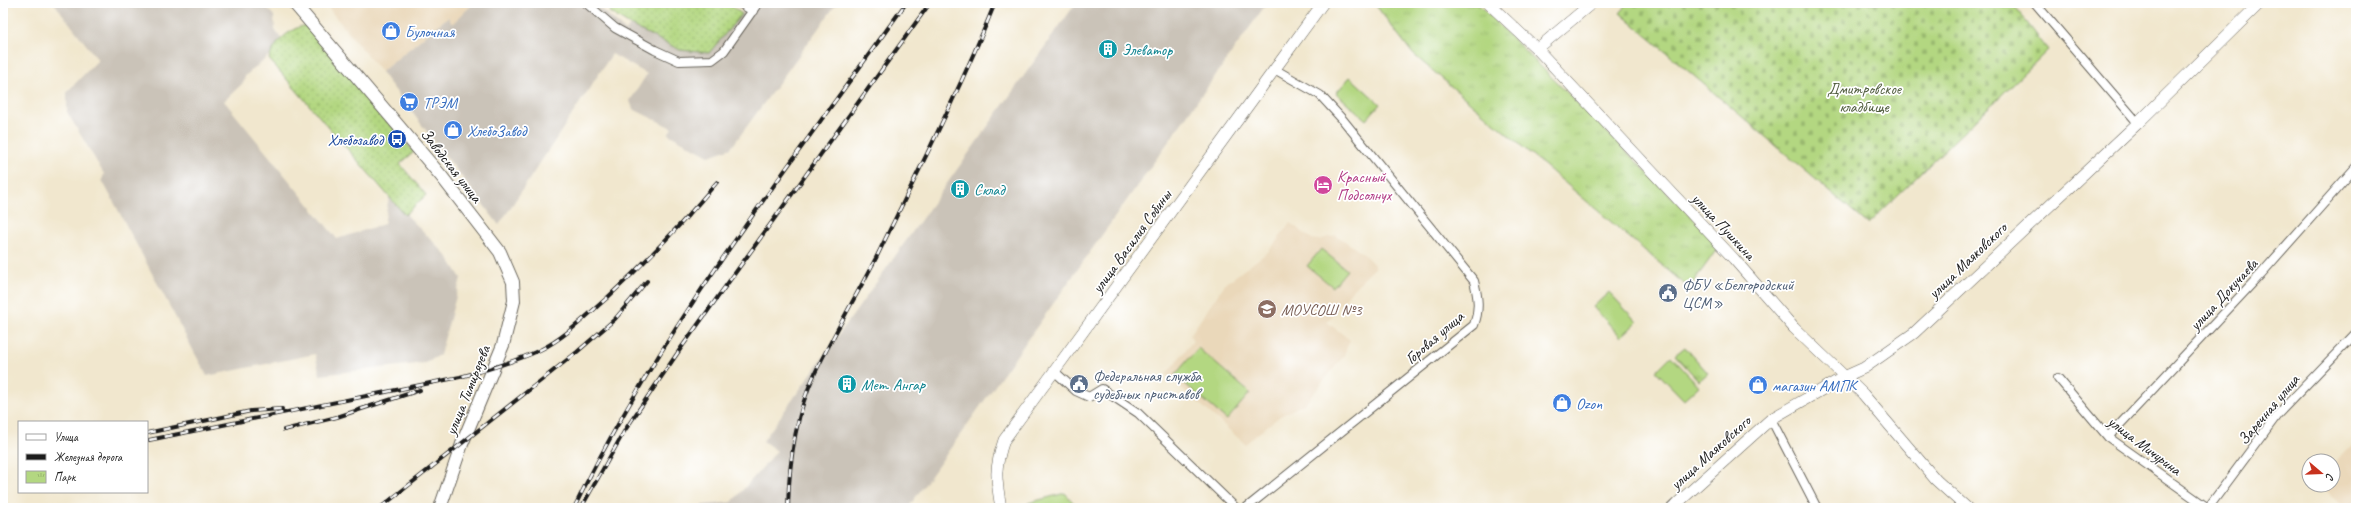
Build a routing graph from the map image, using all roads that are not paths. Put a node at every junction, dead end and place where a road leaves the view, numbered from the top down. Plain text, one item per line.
1 (294, 3) edge
2 (586, 3) edge
3 (739, 3) edge
4 (758, 3) edge
5 (1323, 3) edge
6 (1488, 3) edge
7 (1592, 3) edge
8 (2035, 3) edge
9 (2260, 3) edge
10 (753, 11) junction
11 (1537, 49) junction
12 (1276, 70) junction
13 (2138, 123) junction
14 (2356, 167) edge
15 (513, 282) joint
16 (2356, 333) edge
17 (1054, 371) junction
18 (1844, 377) junction
19 (2058, 378) dead end
20 (1771, 419) junction
21 (2108, 437) junction
22 (440, 508) edge
23 (1001, 508) edge
24 (1236, 508) edge
25 (1246, 508) edge
26 (1672, 508) edge
27 (1817, 508) edge
28 (1968, 508) edge
29 (2208, 508) edge

1 - 15 main road, Заводская улица
2 - 10 street
3 - 10 street
4 - 10 street
5 - 12 street, улица Василия Собины
6 - 11 street, улица Пушкина
7 - 11 street
8 - 13 street
9 - 13 street, улица Маяковского
11 - 18 street, улица Пушкина
12 - 17 street, улица Василия Собины
12 - 25 street, Горовая улица
13 - 18 street, улица Маяковского
14 - 21 street, улица Докучаева
15 - 22 main road, улица Тимирязева
16 - 29 street, Заречная улица
17 - 23 street, улица Василия Собины
17 - 24 street
18 - 20 street, улица Маяковского
18 - 28 street, улица Пушкина
19 - 21 street, улица Мичурина
20 - 26 street, улица Маяковского
20 - 27 street
21 - 29 street, улица Мичурина

